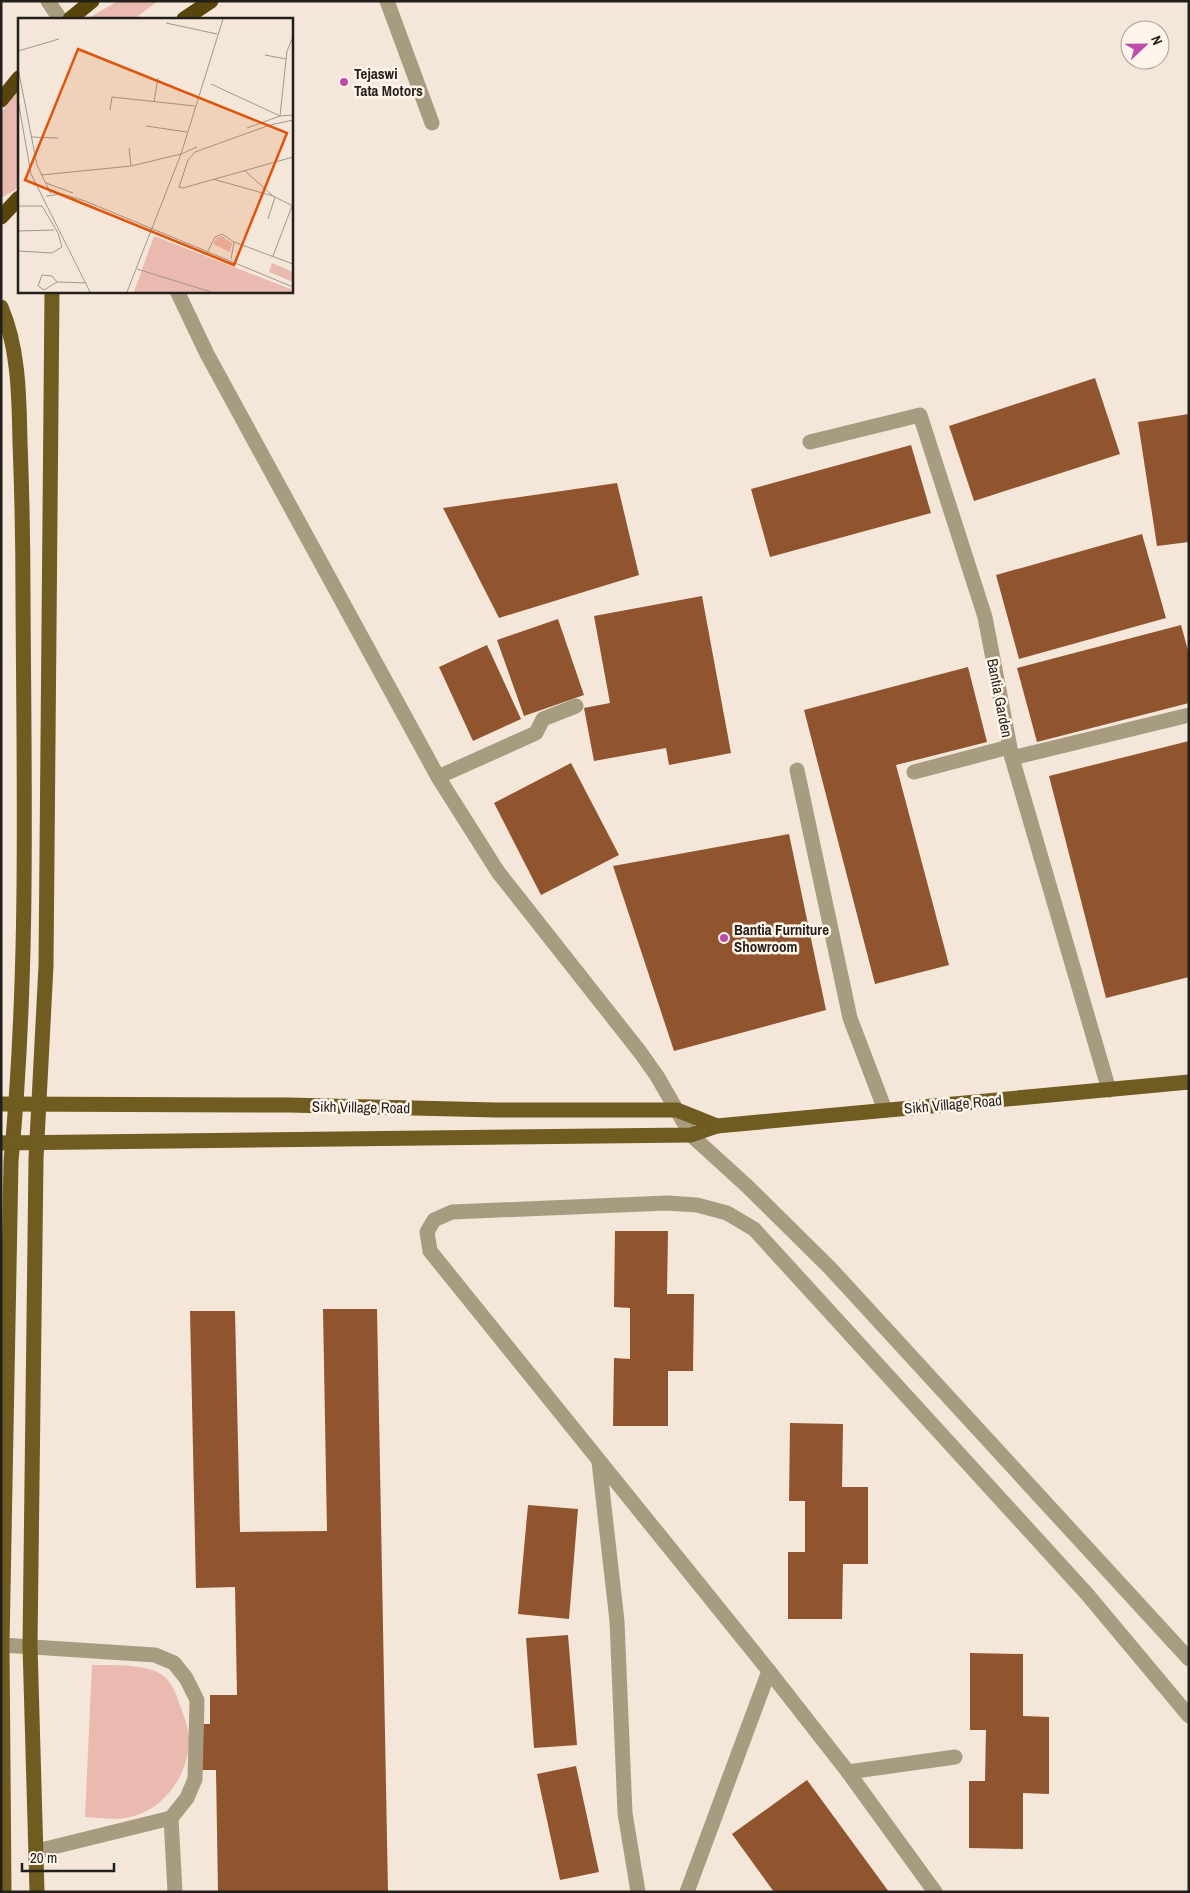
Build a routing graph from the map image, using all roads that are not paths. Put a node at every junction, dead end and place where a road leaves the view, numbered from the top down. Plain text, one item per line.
1 (48, 1) edge
2 (92, 1) edge
3 (211, 1) edge
4 (387, 1) edge
5 (59, 18) edge
6 (71, 18) edge
7 (186, 18) edge
8 (18, 79) edge
9 (1, 100) edge
10 (432, 123) dead end
11 (18, 199) edge
12 (1, 217) edge
13 (52, 292) edge
14 (177, 292) edge
15 (1, 307) edge
16 (810, 442) dead end
17 (576, 706) dead end
18 (1189, 715) edge
19 (1011, 752) junction
20 (797, 770) dead end
21 (914, 772) dead end
22 (438, 777) junction
23 (1189, 1082) edge
24 (1110, 1090) junction
25 (1, 1104) edge
26 (17, 1104) junction
27 (40, 1105) junction
28 (677, 1110) junction
29 (885, 1110) junction
30 (717, 1126) junction
31 (691, 1134) junction
32 (38, 1142) junction
33 (7, 1143) edge
34 (599, 1462) junction
35 (2, 1645) edge
36 (30, 1645) junction
37 (1189, 1659) edge
38 (770, 1671) junction
39 (1189, 1716) edge
40 (955, 1757) dead end
41 (848, 1772) junction
42 (170, 1818) junction
43 (37, 1851) junction
44 (4, 1892) edge
45 (36, 1892) edge
46 (175, 1892) edge
47 (638, 1892) edge
48 (687, 1892) edge
49 (935, 1892) edge

1 - 5 street
2 - 6 highway
3 - 7 highway
4 - 10 street
8 - 9 highway
11 - 12 highway
13 - 27 main road
14 - 22 street
15 - 26 main road
16 - 19 street, Bantia Garden
17 - 22 street
18 - 19 street
19 - 21 street
19 - 24 street, Bantia Garden
20 - 29 street
22 - 28 street
23 - 24 main road, Sikh Village Road
24 - 29 main road, Sikh Village Road
25 - 26 main road, Sikh Village Road
26 - 27 main road, Sikh Village Road
26 - 33 main road
27 - 28 main road, Sikh Village Road
27 - 32 main road
28 - 30 main road, Sikh Village Road
28 - 31 street
29 - 30 main road, Sikh Village Road
30 - 31 main road, Sikh Village Road
31 - 32 main road, Sikh Village Road
31 - 37 street
32 - 33 main road, Sikh Village Road
32 - 36 main road
33 - 35 main road
34 - 38 street
34 - 39 street
34 - 47 street
35 - 36 street
35 - 44 main road
36 - 42 street
36 - 43 main road
38 - 41 street
38 - 48 street
40 - 41 street
41 - 49 street
42 - 43 street
42 - 46 street
43 - 45 main road

